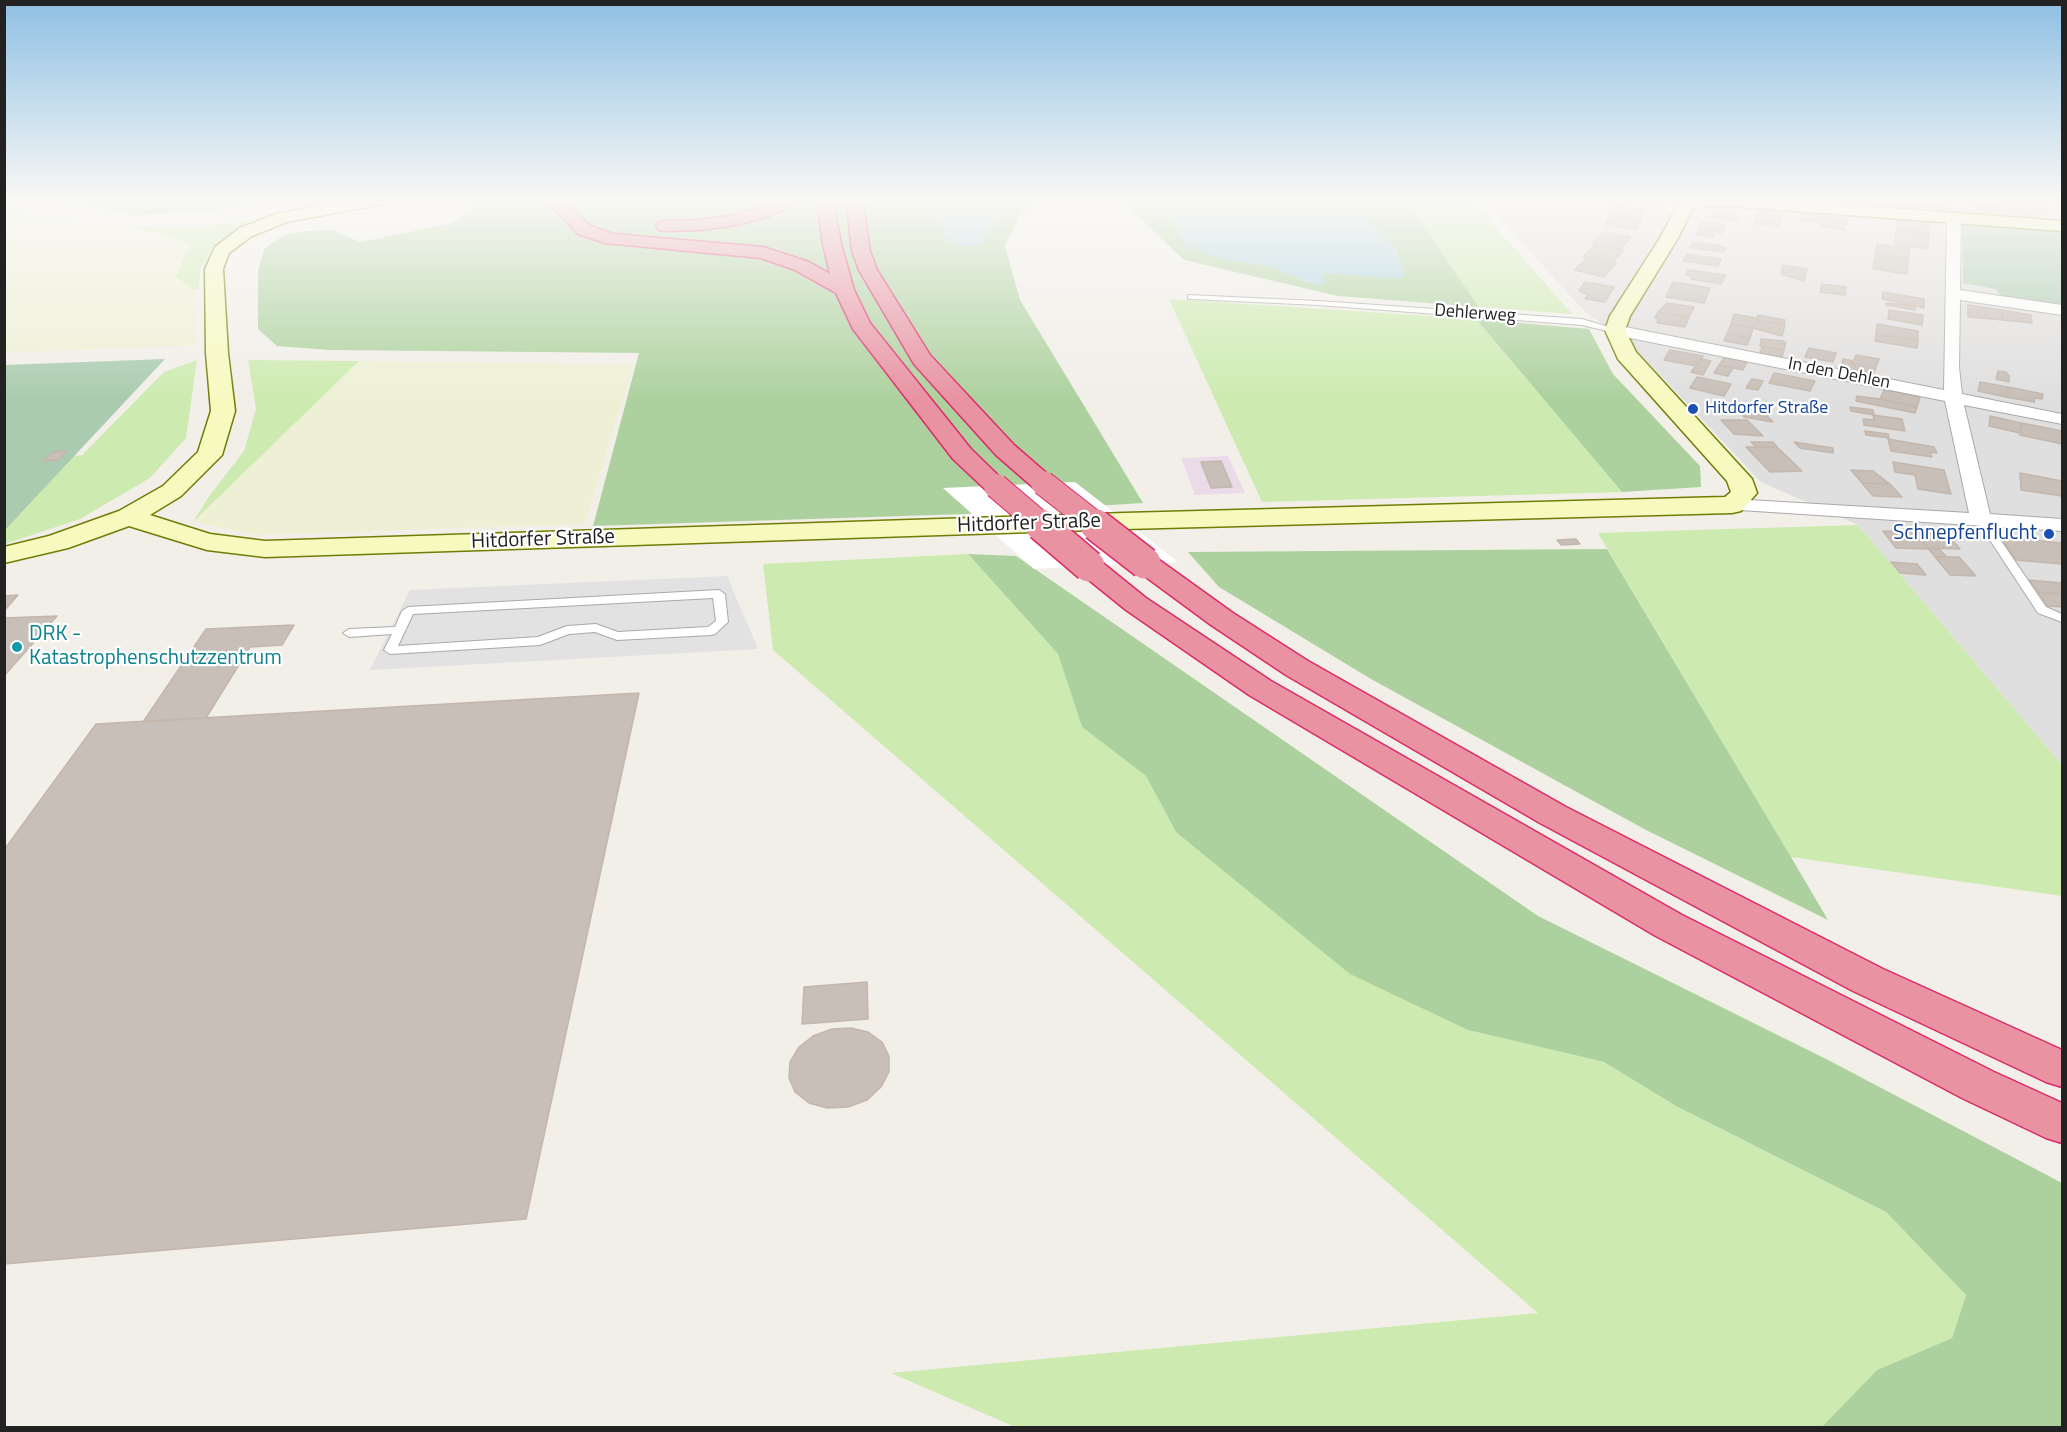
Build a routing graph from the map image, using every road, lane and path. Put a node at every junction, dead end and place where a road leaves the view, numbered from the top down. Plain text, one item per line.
1 (215, 266) edge
2 (801, 266) edge
3 (838, 266) edge
4 (866, 266) edge
5 (1652, 266) edge
6 (1953, 266) edge
7 (844, 290) junction
8 (1953, 294) junction
9 (1191, 297) dead end
10 (2062, 309) edge
11 (1615, 330) junction
12 (1953, 396) junction
13 (2062, 419) edge
14 (1732, 505) junction
15 (128, 517) junction
16 (1981, 519) junction
17 (2062, 525) edge
18 (4, 555) edge
19 (2062, 618) edge
20 (400, 630) junction
21 (349, 633) dead end
22 (2062, 1069) edge
23 (2062, 1124) edge

1 - 15 street
2 - 7 highway
3 - 7 highway
4 - 22 highway, bridge
5 - 11 street
6 - 8 street
7 - 23 highway, bridge
8 - 10 street
8 - 12 street
9 - 11 lane, Dehlerweg
11 - 12 street, In den Dehlen
11 - 14 street
12 - 13 street, In den Dehlen
12 - 16 street
14 - 15 street, Hitdorfer Straße
14 - 16 street, Hitdorfer Straße
15 - 18 street
16 - 17 street, Hitdorfer Straße
16 - 19 lane
20 - 20 lane
20 - 21 lane

